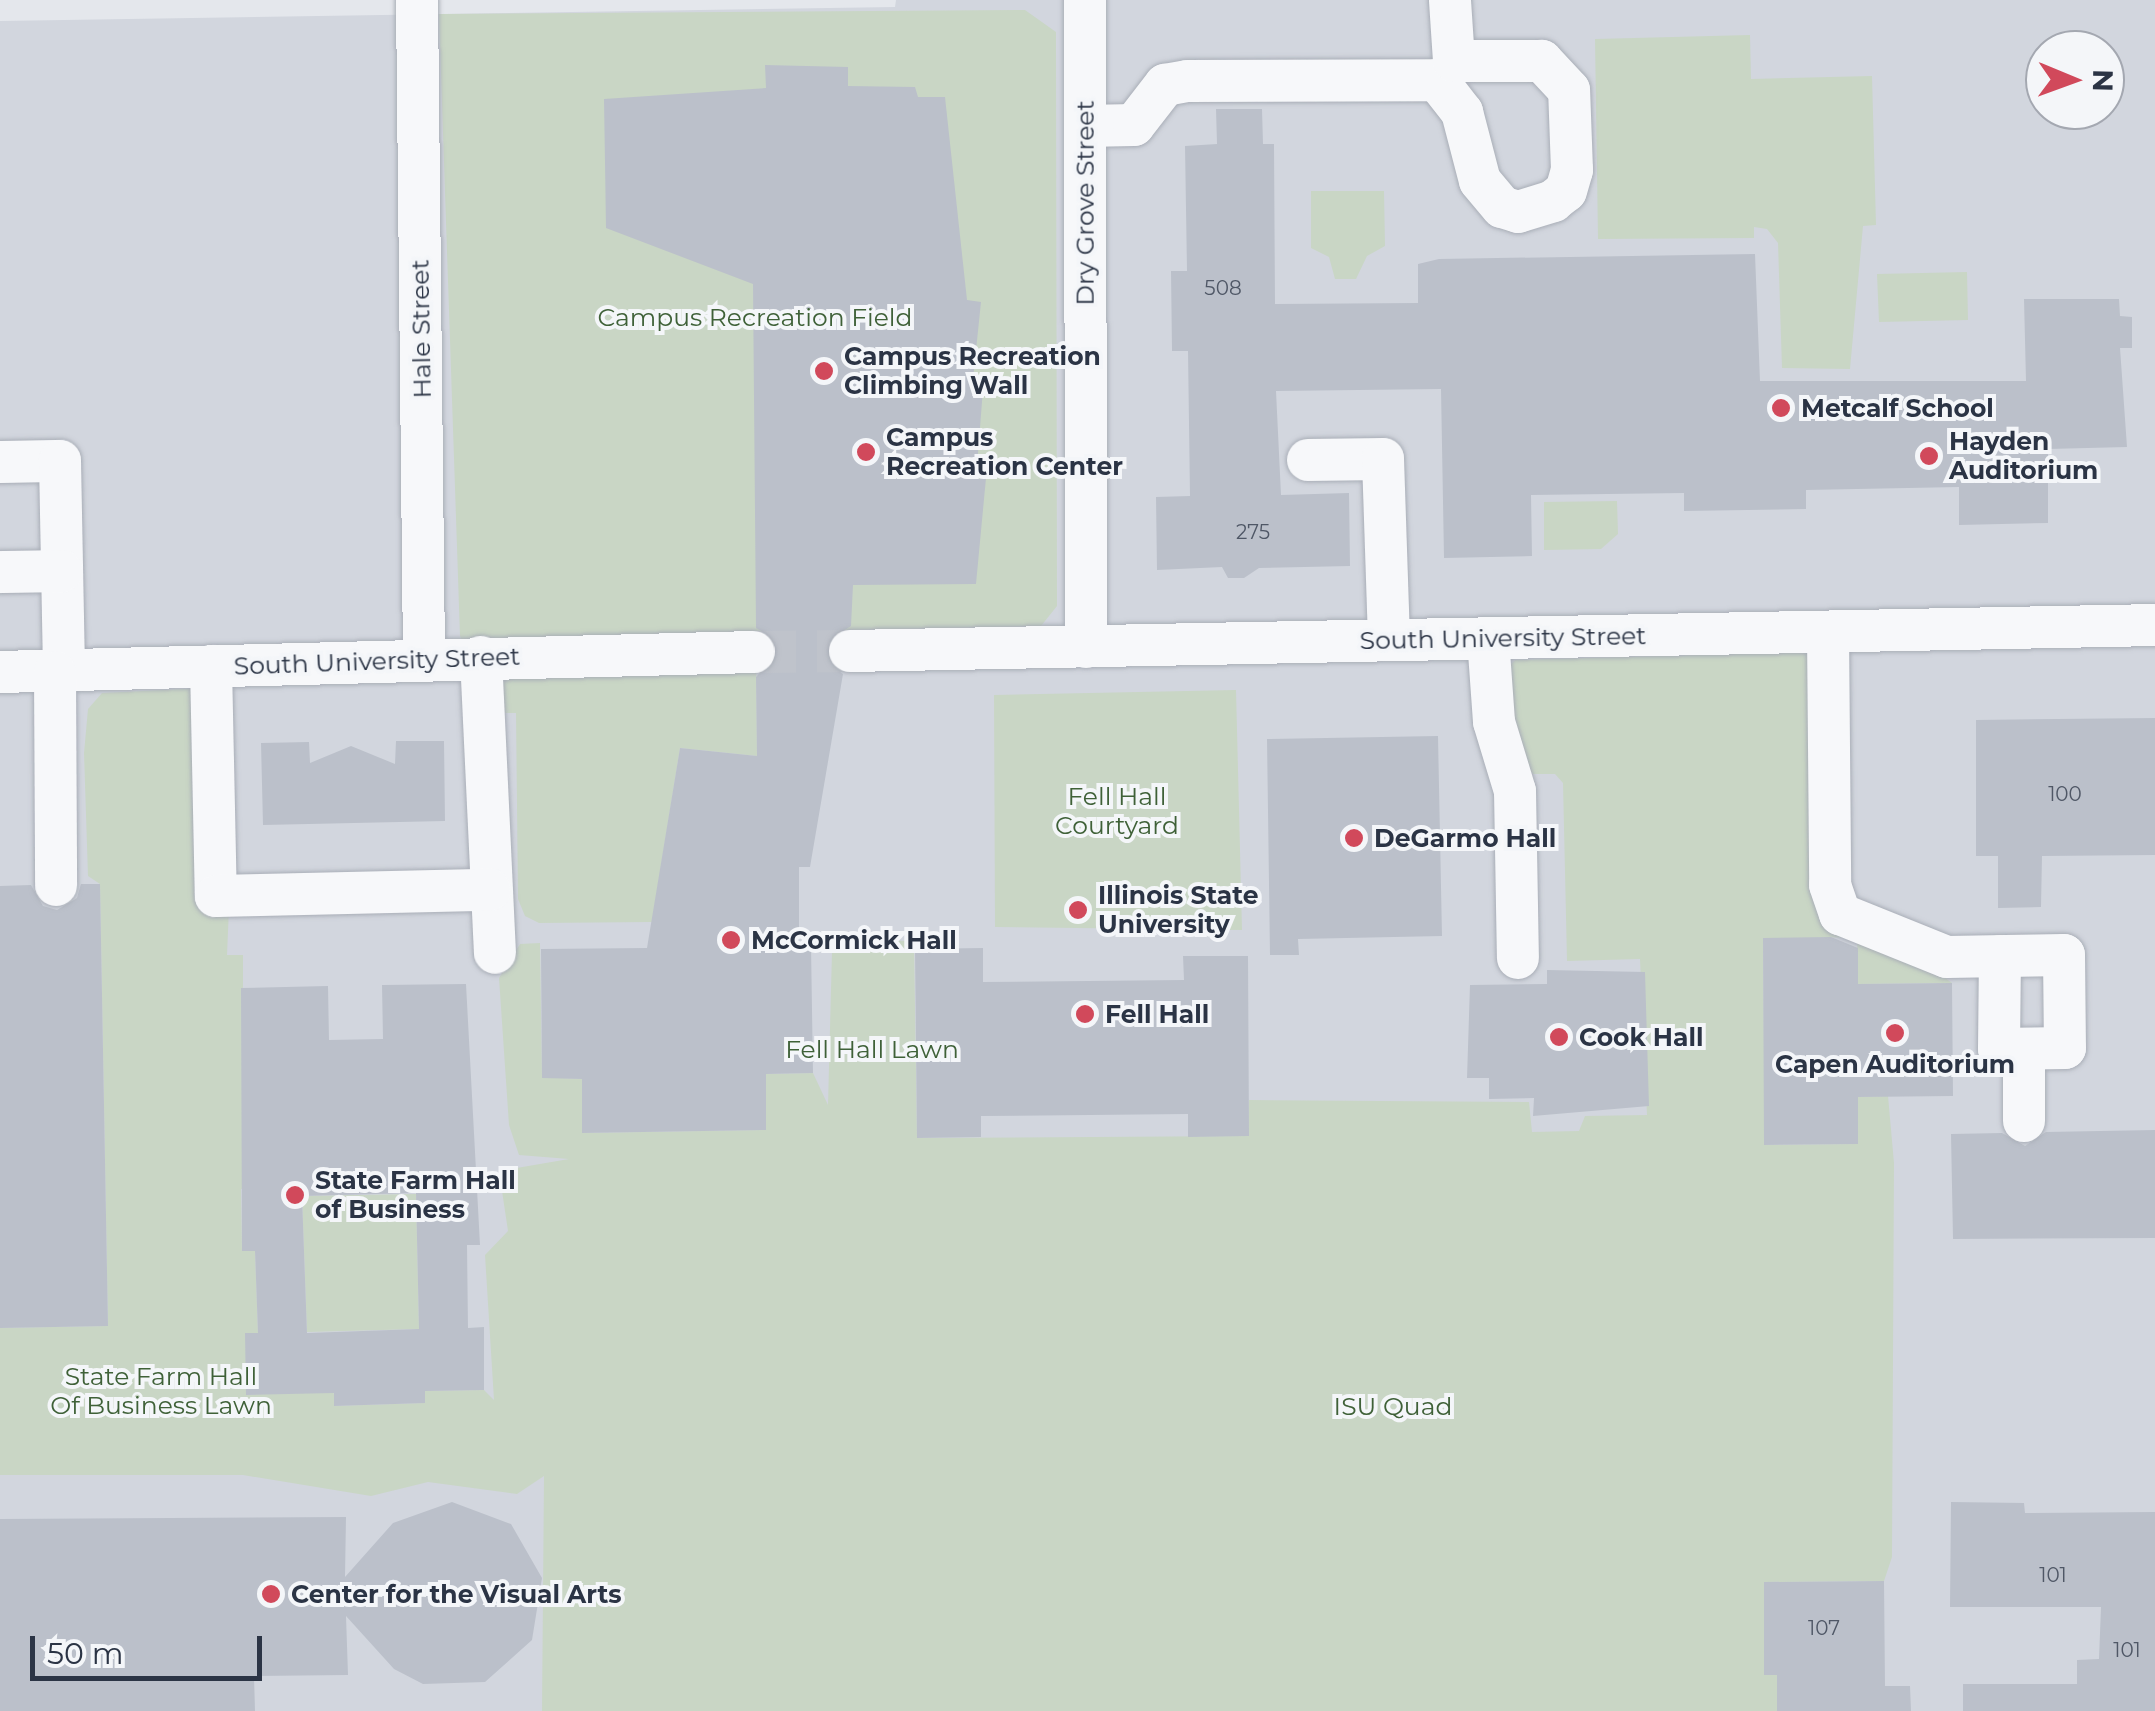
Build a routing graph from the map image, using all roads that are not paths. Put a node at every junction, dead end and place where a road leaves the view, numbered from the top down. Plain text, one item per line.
1 (417, 0) edge
2 (1085, 0) edge
3 (1450, 0) edge
4 (1085, 126) junction
5 (1308, 460) dead end
6 (0, 462) edge
7 (0, 572) edge
8 (62, 572) junction
9 (2155, 625) edge
10 (1828, 632) junction
11 (1488, 638) junction
12 (1389, 640) junction
13 (1086, 647) junction
14 (850, 651) tunnel mouth
15 (754, 652) tunnel mouth
16 (481, 657) junction
17 (424, 658) junction
18 (211, 666) junction
19 (59, 671) junction
20 (0, 672) edge
21 (56, 884) dead end
22 (490, 890) junction
23 (495, 953) dead end
24 (2000, 956) junction
25 (1518, 958) dead end
26 (2024, 1048) junction
27 (2024, 1121) dead end

1 - 17 street, Hale Street
2 - 4 street, Dry Grove Street
3 - 4 street
4 - 13 street, Dry Grove Street
5 - 12 street
6 - 8 street
7 - 8 street
8 - 19 street
9 - 10 street, South University Street
10 - 11 street, South University Street
10 - 24 street
11 - 12 street, South University Street
11 - 25 street
12 - 13 street, South University Street
13 - 14 street, South University Street
15 - 16 street, South University Street
16 - 17 street, South University Street
16 - 22 street
17 - 18 street, South University Street
18 - 19 street, South University Street
18 - 22 street
19 - 20 street, South University Street
19 - 21 street
22 - 23 street
24 - 26 street
24 - 26 street
26 - 27 street

